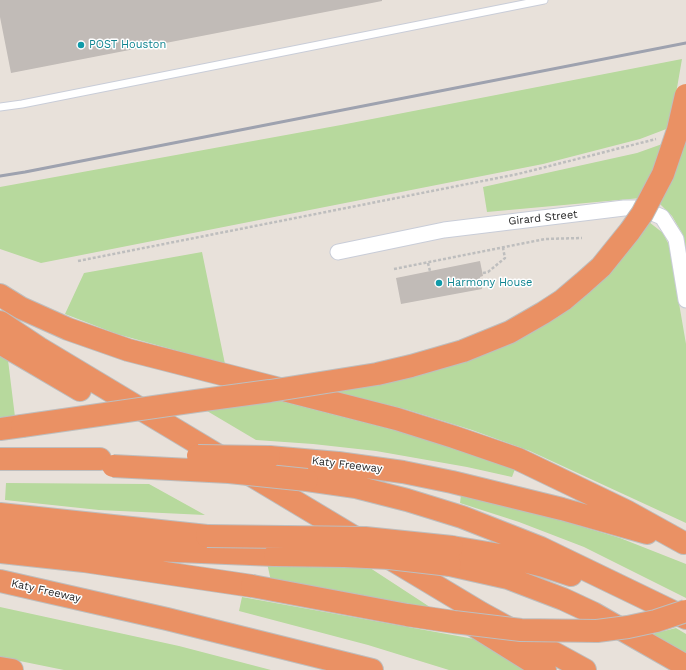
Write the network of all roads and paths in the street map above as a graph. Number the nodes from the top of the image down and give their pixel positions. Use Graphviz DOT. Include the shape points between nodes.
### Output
graph roads {
  1 [pos="544,0"];
  2 [pos="686,95"];
  3 [pos="0,107"];
  4 [pos="663,137"];
  5 [pos="582,238"];
  6 [pos="503,248"];
  7 [pos="338,252"];
  8 [pos="78,261"];
  9 [pos="428,263"];
  10 [pos="394,269"];
  11 [pos="430,271"];
  12 [pos="483,273"];
  13 [pos="0,296"];
  14 [pos="686,300"];
  15 [pos="0,322"];
  16 [pos="0,342"];
  17 [pos="0,429"];
  18 [pos="0,459"];
  19 [pos="107,462"];
  20 [pos="0,514"];
  21 [pos="0,535"];
  22 [pos="685,544"];
  23 [pos="0,552"];
  24 [pos="451,556"];
  25 [pos="0,581"];
  26 [pos="649,599"];
  27 [pos="686,611"];
  28 [pos="686,618"];
  29 [pos="301,652"];
  30 [pos="686,666"];
  31 [pos="0,668"];
  32 [pos="12,670"];
  33 [pos="347,670"];
  34 [pos="372,670"];
  35 [pos="545,670"];
  36 [pos="585,670"];
  1 -- 3 [label="lane"];
  2 -- 17 [label="highway, bridge" via="678,130 663,174 630,231 601,267 568,296 543,314 510,332 463,350 377,374"];
  4 -- 8 [label="path" via="518,174"];
  5 -- 6 [label="path" via="544,240"];
  6 -- 9 [label="path"];
  6 -- 12 [label="path" via="505,258"];
  7 -- 14 [label="street, Girard Street" via="444,230 636,208 662,217 676,239"];
  9 -- 10 [label="path"];
  9 -- 11 [label="path"];
  13 -- 22 [label="highway" via="68,329 128,350 397,419 518,459 626,511"];
  15 -- 36 [label="highway" via="39,348 481,613"];
  16 -- 35 [label="highway" via="397,577"];
  18 -- 19 [label="highway"];
  19 -- 22 [label="highway, Katy Freeway, bridge" via="187,456 268,457 403,472 562,509"];
  19 -- 26 [label="highway, bridge" via="229,472 356,487 462,517 541,548"];
  20 -- 24 [label="highway, bridge" via="207,536 365,538"];
  21 -- 24 [label="highway, bridge" via="153,550 389,558"];
  23 -- 27 [label="highway, bridge" via="84,561 252,586 407,615 521,630 597,631 656,621"];
  24 -- 26 [label="highway" via="500,555"];
  24 -- 30 [label="highway" via="563,598"];
  25 -- 29 [label="highway, Katy Freeway"];
  26 -- 28 [label="highway"];
  29 -- 33 [label="highway"];
  29 -- 34 [label="highway, Katy Freeway"];
  31 -- 32 [label="highway"];
}
